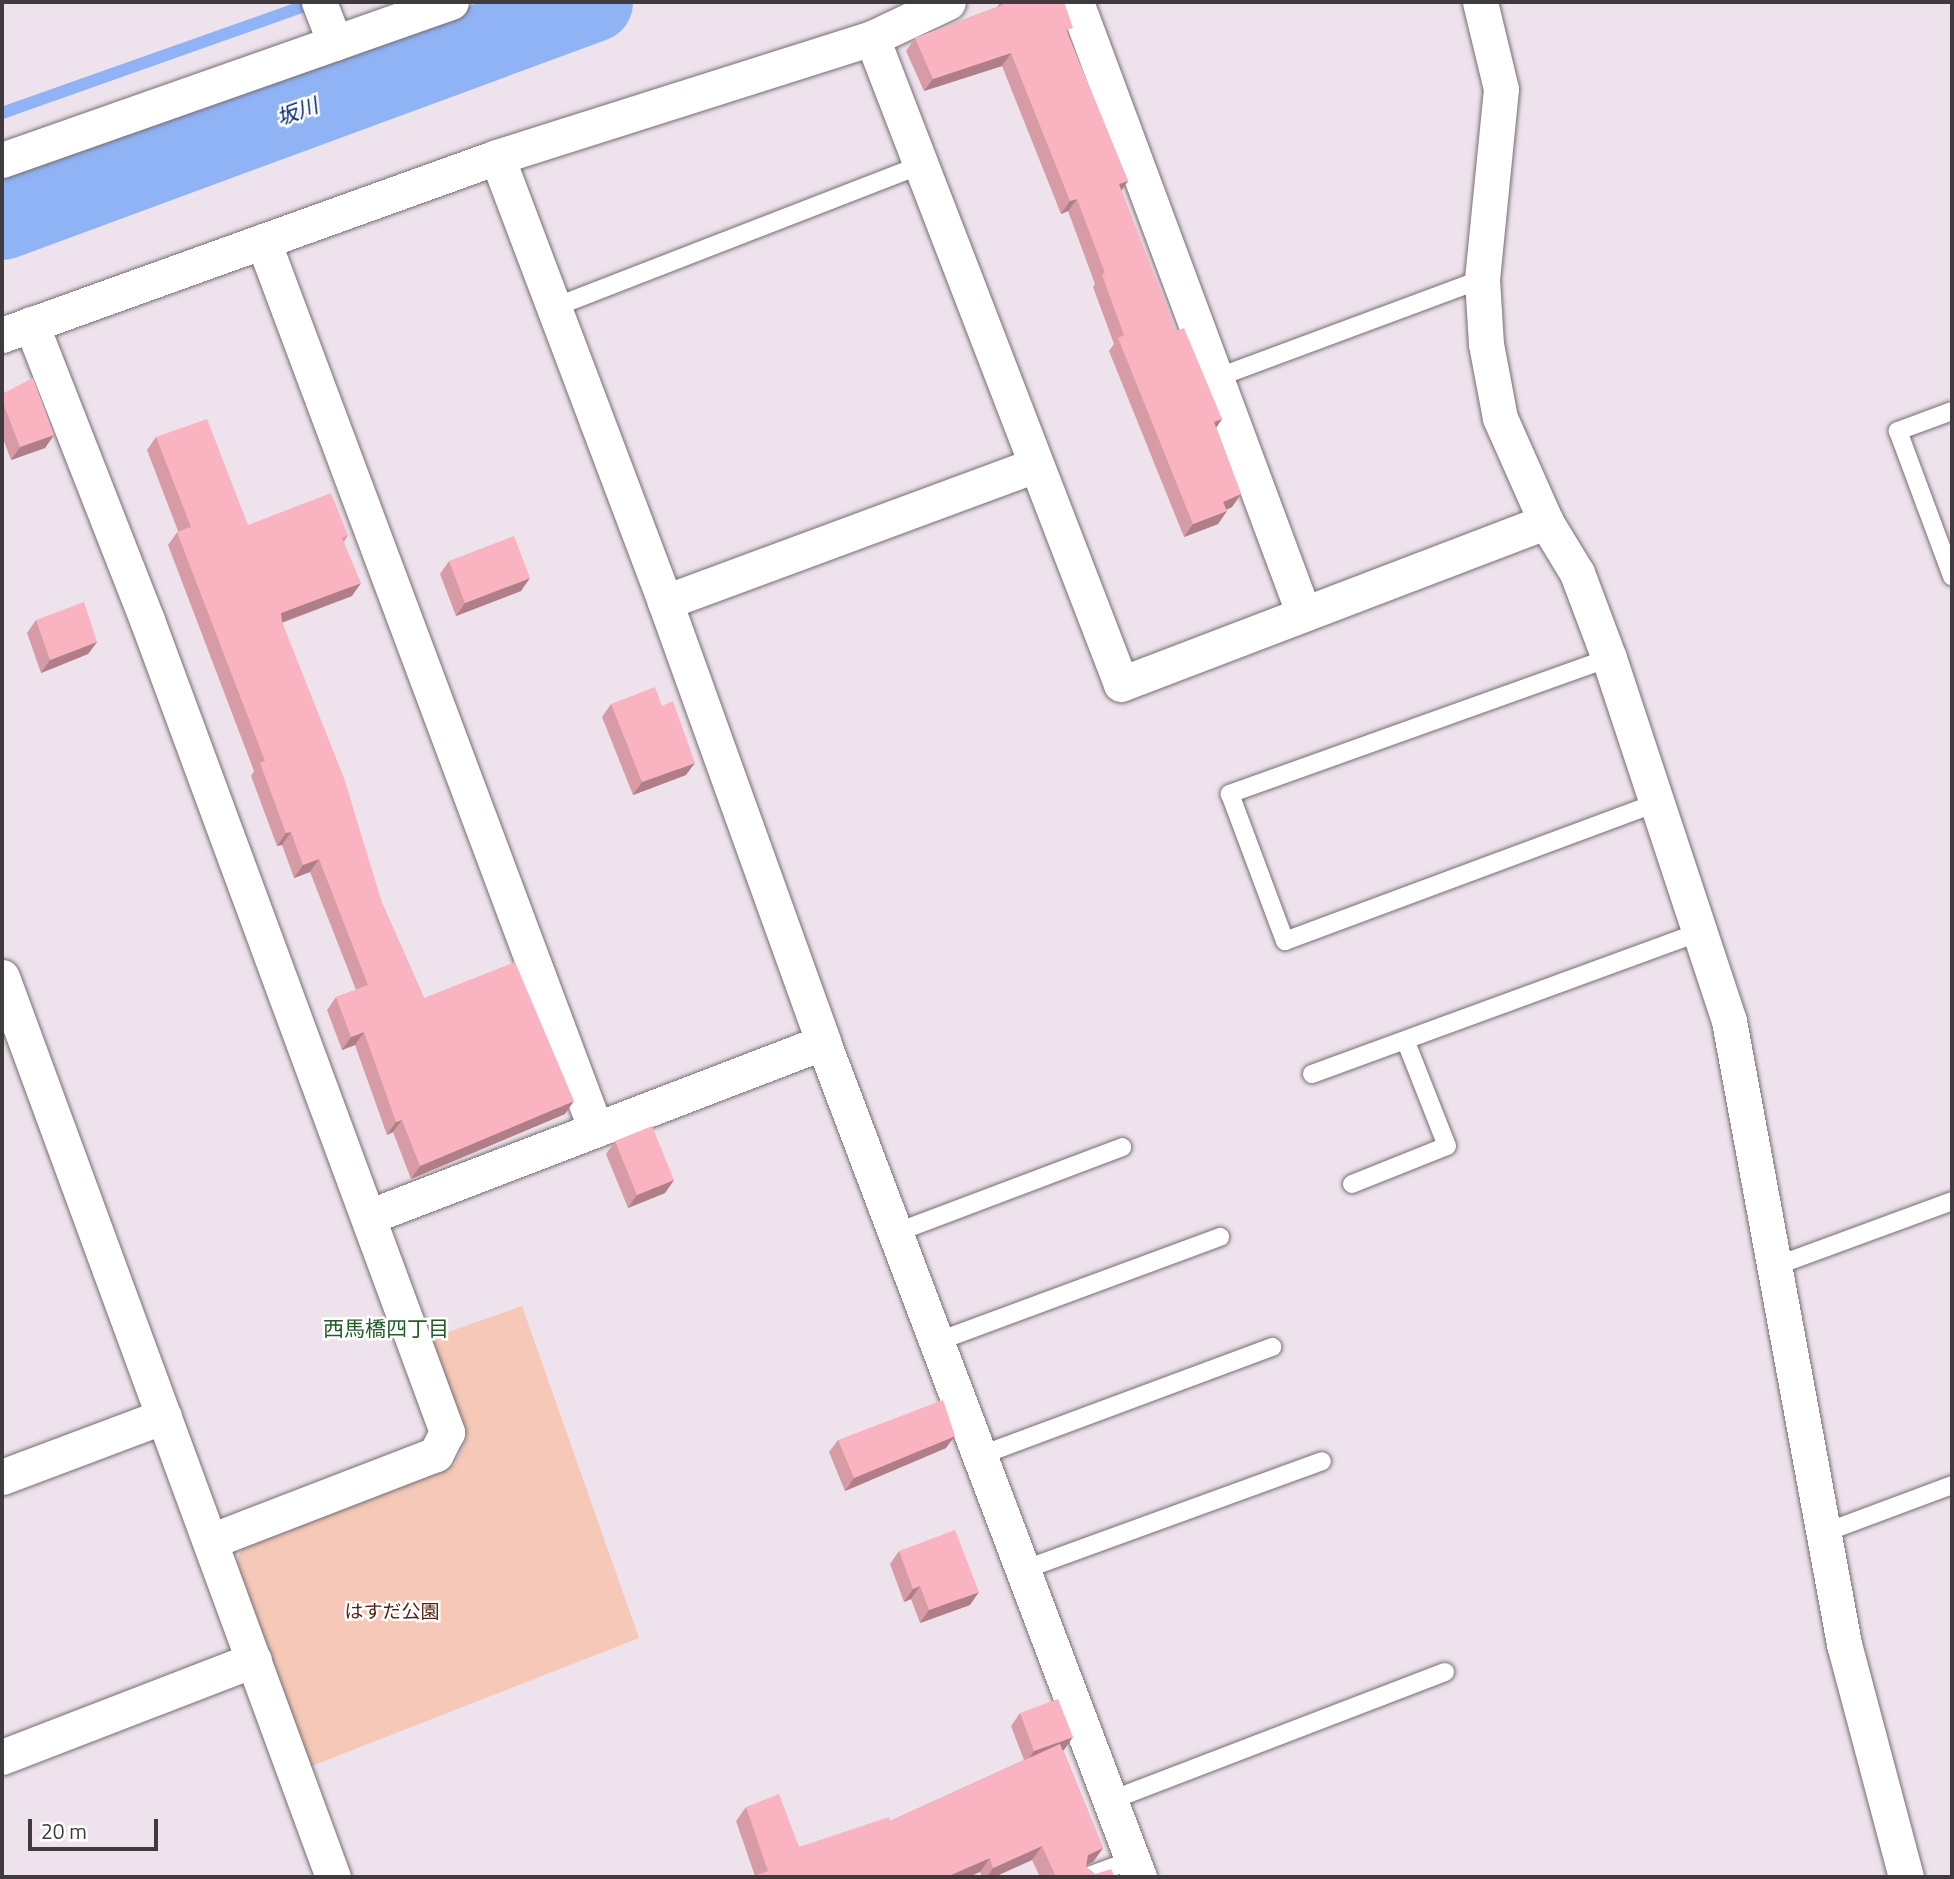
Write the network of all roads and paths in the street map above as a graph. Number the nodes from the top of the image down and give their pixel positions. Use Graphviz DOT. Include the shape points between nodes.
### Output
graph roads {
  1 [pos="451,2"];
  2 [pos="948,2"];
  3 [pos="1076,2"];
  4 [pos="1480,2"];
  5 [pos="326,21"];
  6 [pos="872,38"];
  7 [pos="497,157"];
  8 [pos="2,160"];
  9 [pos="919,166"];
  10 [pos="263,241"];
  11 [pos="1482,279"];
  12 [pos="555,307"];
  13 [pos="16,329"];
  14 [pos="1216,378"];
  15 [pos="1952,411"];
  16 [pos="1036,465"];
  17 [pos="1546,522"];
  18 [pos="1952,576"];
  19 [pos="665,602"];
  20 [pos="1303,612"];
  21 [pos="1609,658"];
  22 [pos="1657,803"];
  23 [pos="1700,932"];
  24 [pos="4,989"];
  25 [pos="823,1042"];
  26 [pos="1406,1042"];
  27 [pos="1312,1074"];
  28 [pos="596,1130"];
  29 [pos="1122,1147"];
  30 [pos="1352,1184"];
  31 [pos="1952,1201"];
  32 [pos="368,1217"];
  33 [pos="895,1233"];
  34 [pos="1220,1237"];
  35 [pos="1773,1266"];
  36 [pos="936,1342"];
  37 [pos="1272,1347"];
  38 [pos="164,1416"];
  39 [pos="979,1456"];
  40 [pos="1322,1461"];
  41 [pos="2,1476"];
  42 [pos="1952,1485"];
  43 [pos="1821,1534"];
  44 [pos="210,1541"];
  45 [pos="1023,1570"];
  46 [pos="254,1660"];
  47 [pos="1445,1672"];
  48 [pos="2,1758"];
  49 [pos="1110,1801"];
  50 [pos="1136,1869"];
  51 [pos="333,1877"];
  52 [pos="1086,1877"];
  53 [pos="1906,1877"];
  1 -- 5 [label="street"];
  2 -- 6 [label="street"];
  3 -- 14 [label="street"];
  4 -- 11 [label="street" via="1501,89"];
  5 -- 8 [label="street"];
  6 -- 7 [label="street"];
  6 -- 9 [label="street"];
  7 -- 10 [label="street"];
  7 -- 12 [label="street"];
  9 -- 12 [label="lane"];
  9 -- 16 [label="street"];
  10 -- 13 [label="street"];
  10 -- 28 [label="street"];
  11 -- 14 [label="lane"];
  11 -- 17 [label="street" via="1486,344 1500,418"];
  12 -- 19 [label="street"];
  13 -- 32 [label="street" via="152,633"];
  14 -- 20 [label="street"];
  15 -- 18 [label="lane" via="1898,431"];
  16 -- 19 [label="street"];
  16 -- 20 [label="street" via="1121,684"];
  17 -- 20 [label="street"];
  17 -- 21 [label="street" via="1577,573"];
  19 -- 25 [label="street"];
  21 -- 22 [label="street"];
  21 -- 22 [label="lane" via="1230,794 1285,941"];
  22 -- 23 [label="street"];
  23 -- 26 [label="lane"];
  23 -- 35 [label="street" via="1729,1021"];
  24 -- 38 [label="street"];
  25 -- 28 [label="street"];
  25 -- 33 [label="street"];
  26 -- 27 [label="lane"];
  26 -- 30 [label="lane" via="1447,1146"];
  28 -- 32 [label="street"];
  29 -- 33 [label="lane"];
  31 -- 35 [label="lane"];
  32 -- 44 [label="street" via="447,1432 436,1454"];
  33 -- 36 [label="street"];
  34 -- 36 [label="lane"];
  35 -- 43 [label="street"];
  36 -- 39 [label="street"];
  37 -- 39 [label="lane"];
  38 -- 41 [label="street"];
  38 -- 44 [label="street"];
  39 -- 45 [label="street"];
  40 -- 45 [label="lane"];
  42 -- 43 [label="lane"];
  43 -- 53 [label="street" via="1844,1644"];
  44 -- 46 [label="street"];
  45 -- 49 [label="street"];
  46 -- 48 [label="street"];
  46 -- 51 [label="street"];
  47 -- 49 [label="lane"];
  49 -- 50 [label="street"];
  50 -- 52 [label="lane"];
}
